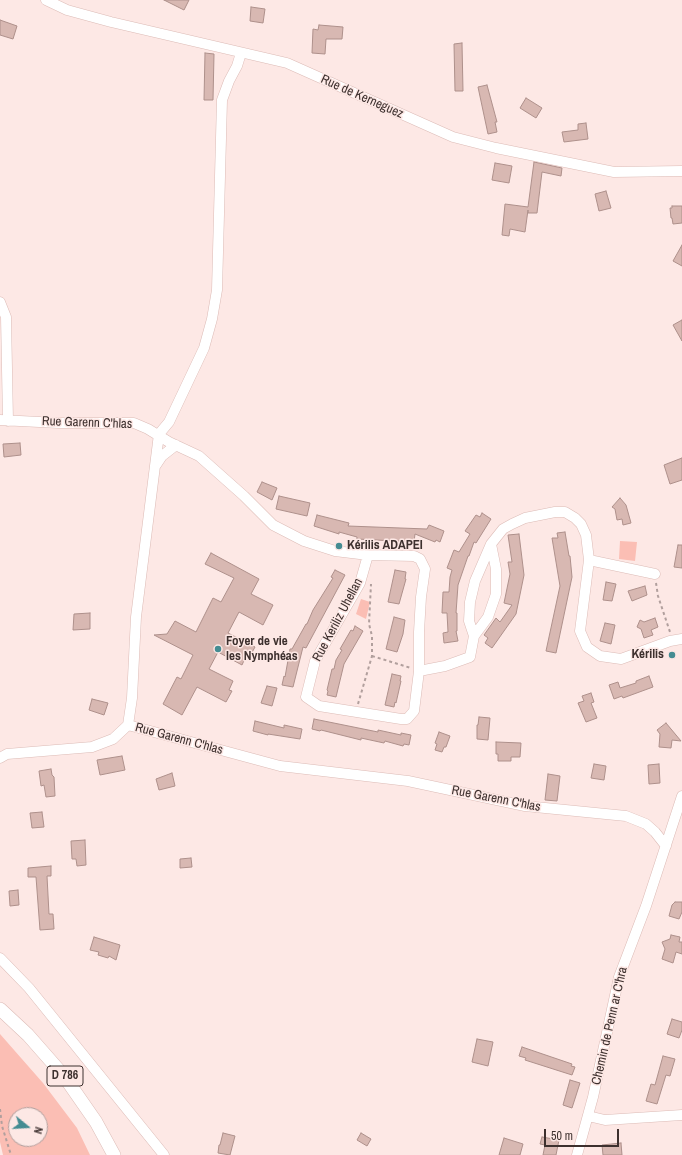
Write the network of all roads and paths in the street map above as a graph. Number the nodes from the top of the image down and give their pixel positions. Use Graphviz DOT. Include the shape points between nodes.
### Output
graph roads {
  1 [pos="46,0"];
  2 [pos="241,53"];
  3 [pos="682,172"];
  4 [pos="0,302"];
  5 [pos="4,420"];
  6 [pos="159,434"];
  7 [pos="176,445"];
  8 [pos="155,466"];
  9 [pos="491,544"];
  10 [pos="368,555"];
  11 [pos="590,560"];
  12 [pos="363,572"];
  13 [pos="655,574"];
  14 [pos="474,636"];
  15 [pos="677,640"];
  16 [pos="372,656"];
  17 [pos="419,670"];
  18 [pos="356,713"];
  19 [pos="128,725"];
  20 [pos="0,758"];
  21 [pos="682,796"];
  22 [pos="672,830"];
  23 [pos="682,831"];
  24 [pos="666,846"];
  25 [pos="0,958"];
  26 [pos="0,1010"];
  27 [pos="0,1109"];
  28 [pos="682,1115"];
  29 [pos="588,1116"];
  30 [pos="11,1155"];
  31 [pos="114,1155"];
  32 [pos="164,1155"];
  33 [pos="577,1155"];
  1 -- 2 [label="street, Rue de Kerneguez" via="67,10 110,22"];
  2 -- 3 [label="street, Rue de Kerneguez" via="287,63 453,137 614,172"];
  2 -- 6 [label="street" via="222,100 217,290 212,319 204,348 169,422"];
  4 -- 5 [label="street" via="6,317"];
  5 -- 6 [label="street, Rue Garenn C'hlas" via="134,423"];
  6 -- 7 [label="street, Rue Keriliz Uhellan"];
  6 -- 8 [label="street, Rue Garenn C'hlas"];
  7 -- 8 [label="street" via="162,456"];
  7 -- 10 [label="street, Rue Keriliz Uhellan" via="199,456 273,525 304,541 335,551"];
  8 -- 19 [label="street, Rue Garenn C'hlas" via="136,617"];
  9 -- 11 [label="street" via="503,529 525,518 565,512 581,524 586,535"];
  9 -- 14 [label="street" via="474,581 470,602 469,621"];
  9 -- 14 [label="street" via="496,569 496,594 488,617"];
  10 -- 12 [label="street, Rue Keriliz Uhellan"];
  10 -- 17 [label="street, Rue Keriliz Uhellan" via="414,556 420,559 425,569 419,625"];
  11 -- 13 [label="street"];
  11 -- 15 [label="street" via="580,631 587,647 600,656 621,658"];
  12 -- 16 [label="path" via="371,574 369,624"];
  12 -- 18 [label="street, Rue Keriliz Uhellan" via="360,583 315,661 306,697 319,706"];
  13 -- 15 [label="path" via="658,596"];
  14 -- 17 [label="street" via="470,657 445,666"];
  16 -- 17 [label="path"];
  16 -- 18 [label="path"];
  17 -- 18 [label="street, Rue Keriliz Uhellan" via="414,711 407,719"];
  19 -- 20 [label="street" via="113,739 92,747 7,754"];
  19 -- 24 [label="street, Rue Garenn C'hlas" via="280,766 408,781 525,806 626,816 646,824"];
  21 -- 22 [label="street, Chemin de Penn ar C'hra"];
  22 -- 23 [label="street"];
  22 -- 24 [label="street, Chemin de Penn ar C'hra"];
  24 -- 29 [label="street, Chemin de Penn ar C'hra" via="619,977"];
  25 -- 32 [label="street" via="29,988"];
  26 -- 31 [label="main road, D 786" via="28,1034 64,1076 96,1122"];
  27 -- 30 [label="path" via="2,1126"];
  28 -- 29 [label="street" via="605,1120"];
  29 -- 33 [label="street, Chemin de Penn ar C'hra"];
}
